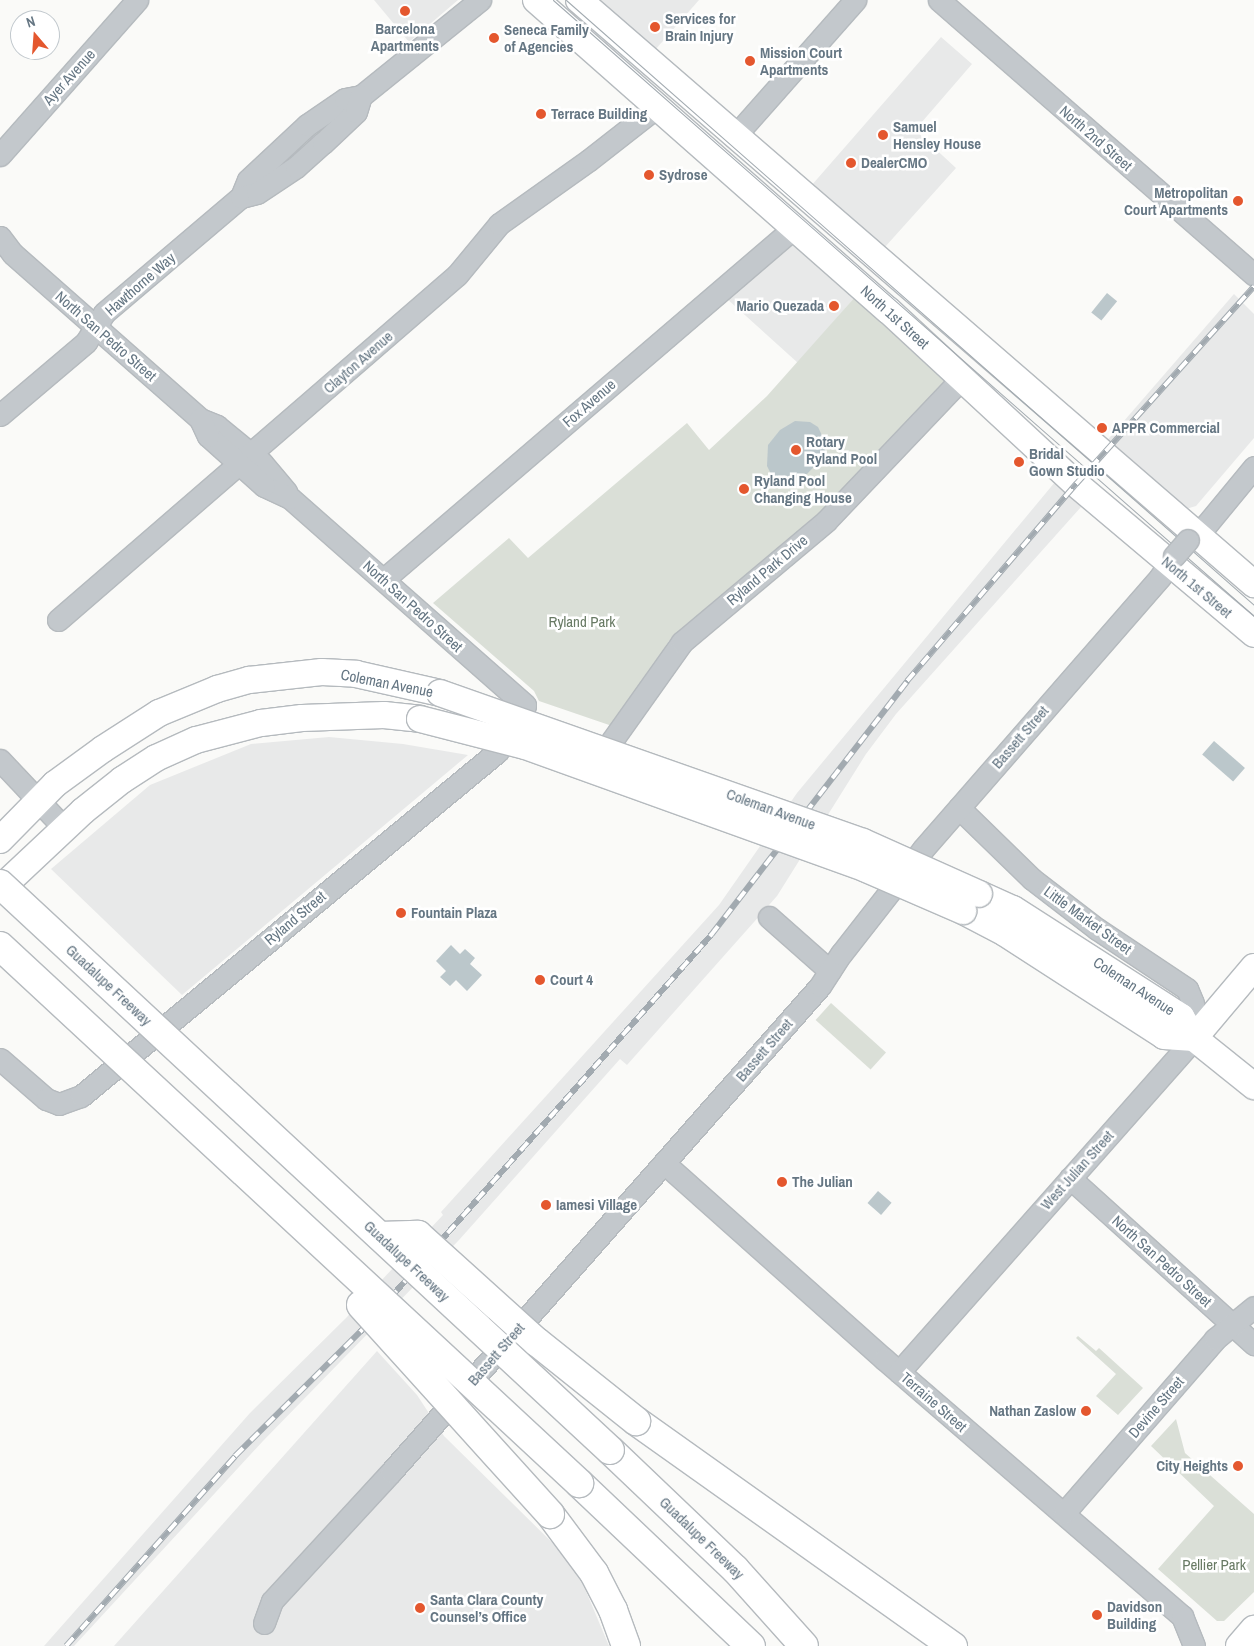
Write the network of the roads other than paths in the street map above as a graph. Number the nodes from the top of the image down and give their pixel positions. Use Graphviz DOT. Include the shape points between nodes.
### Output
graph roads {
  1 [pos="137,0"];
  2 [pos="480,0"];
  3 [pos="536,0"];
  4 [pos="579,0"];
  5 [pos="855,0"];
  6 [pos="939,0"];
  7 [pos="658,106"];
  8 [pos="734,137"];
  9 [pos="0,154"];
  10 [pos="795,227"];
  11 [pos="0,237"];
  12 [pos="4,255"];
  13 [pos="1254,276"];
  14 [pos="95,326"];
  15 [pos="962,378"];
  16 [pos="0,415"];
  17 [pos="245,459"];
  18 [pos="1254,468"];
  19 [pos="1181,548"];
  20 [pos="384,579"];
  21 [pos="1254,584"];
  22 [pos="58,620"];
  23 [pos="1254,634"];
  24 [pos="522,719"];
  25 [pos="605,751"];
  26 [pos="0,760"];
  27 [pos="588,774"];
  28 [pos="37,802"];
  29 [pos="959,808"];
  30 [pos="64,828"];
  31 [pos="0,840"];
  32 [pos="0,884"];
  33 [pos="0,889"];
  34 [pos="971,902"];
  35 [pos="769,917"];
  36 [pos="0,946"];
  37 [pos="1254,967"];
  38 [pos="830,971"];
  39 [pos="1194,1038"];
  40 [pos="0,1059"];
  41 [pos="1254,1086"];
  42 [pos="164,1099"];
  43 [pos="664,1163"];
  44 [pos="1070,1178"];
  45 [pos="380,1236"];
  46 [pos="1254,1307"];
  47 [pos="1233,1326"];
  48 [pos="1254,1344"];
  49 [pos="899,1372"];
  50 [pos="1064,1513"];
  51 [pos="264,1623"];
  52 [pos="1254,1628"];
  53 [pos="626,1646"];
  54 [pos="751,1646"];
  55 [pos="804,1646"];
  56 [pos="953,1646"];
  57 [pos="1194,1646"];
  58 [pos="1238,1646"];
  1 -- 9 [label="street, Ayer Avenue"];
  2 -- 14 [label="street, Hawthorne Way" via="361,96 356,112 296,167 257,193 241,197 104,313"];
  3 -- 7 [label="main road, North 1st Street"];
  4 -- 8 [label="main road, North 1st Street"];
  5 -- 8 [label="street"];
  6 -- 13 [label="street, North 2nd Street"];
  7 -- 10 [label="main road, North 1st Street"];
  7 -- 17 [label="street, Clayton Avenue" via="499,224 457,275"];
  8 -- 19 [label="main road, North 1st Street"];
  10 -- 15 [label="main road, North 1st Street"];
  10 -- 20 [label="street, Fox Avenue"];
  11 -- 12 [label="street, North San Pedro Street"];
  12 -- 14 [label="street, North San Pedro Street"];
  14 -- 16 [label="street, Hawthorne Way" via="86,342"];
  14 -- 17 [label="street, North San Pedro Street" via="200,419 217,426"];
  15 -- 19 [label="main road, North 1st Street" via="1076,484"];
  15 -- 25 [label="street, Ryland Park Drive" via="826,521 682,642"];
  17 -- 20 [label="street, North San Pedro Street" via="279,480 290,498"];
  17 -- 22 [label="street, Clayton Avenue"];
  18 -- 19 [label="street, Bassett Street"];
  19 -- 21 [label="main road, North 1st Street"];
  19 -- 23 [label="main road, North 1st Street"];
  19 -- 29 [label="street, Bassett Street"];
  20 -- 24 [label="street, North San Pedro Street" via="525,704"];
  24 -- 25 [label="street"];
  24 -- 40 [label="street, Ryland Street" via="504,744 487,760 81,1096 59,1104 36,1092"];
  25 -- 27 [label="street, Ryland Park Drive"];
  26 -- 28 [label="street"];
  28 -- 30 [label="street"];
  28 -- 31 [label="main road, Coleman Avenue"];
  28 -- 34 [label="main road, Coleman Avenue, bridge" via="55,784 130,730 191,698 248,680 331,672 384,679 440,693 863,842"];
  29 -- 38 [label="street, Bassett Street" via="923,849"];
  29 -- 39 [label="street, Little Market Street" via="1032,879 1097,929 1187,988 1193,1003"];
  30 -- 33 [label="main road, Coleman Avenue"];
  30 -- 34 [label="main road, Coleman Avenue, bridge" via="122,780 156,758 226,730 338,715 420,719 525,746 866,868"];
  32 -- 45 [label="highway, Guadalupe Freeway, bridge"];
  34 -- 39 [label="main road, Coleman Avenue" via="1013,909 1181,1016"];
  35 -- 38 [label="street"];
  36 -- 42 [label="highway, bridge"];
  37 -- 39 [label="main road, West Julian Street"];
  38 -- 43 [label="street, Bassett Street"];
  39 -- 41 [label="main road"];
  39 -- 44 [label="street, West Julian Street"];
  42 -- 53 [label="highway, bridge" via="182,1137 397,1342 550,1514 594,1573 613,1610"];
  42 -- 54 [label="highway, bridge"];
  43 -- 49 [label="street, Terraine Street"];
  43 -- 51 [label="street, Bassett Street" via="403,1459 272,1601"];
  44 -- 47 [label="street, North San Pedro Street"];
  44 -- 49 [label="street, West Julian Street"];
  45 -- 55 [label="highway, Guadalupe Freeway, bridge" via="735,1569"];
  45 -- 56 [label="highway, bridge" via="418,1235 537,1342 636,1421"];
  46 -- 47 [label="street, Devine Street"];
  47 -- 48 [label="street, North San Pedro Street"];
  47 -- 50 [label="street, Devine Street" via="1216,1339"];
  49 -- 50 [label="street, Terraine Street"];
  50 -- 57 [label="street, Terraine Street" via="1182,1616"];
  52 -- 58 [label="main road"];
}
